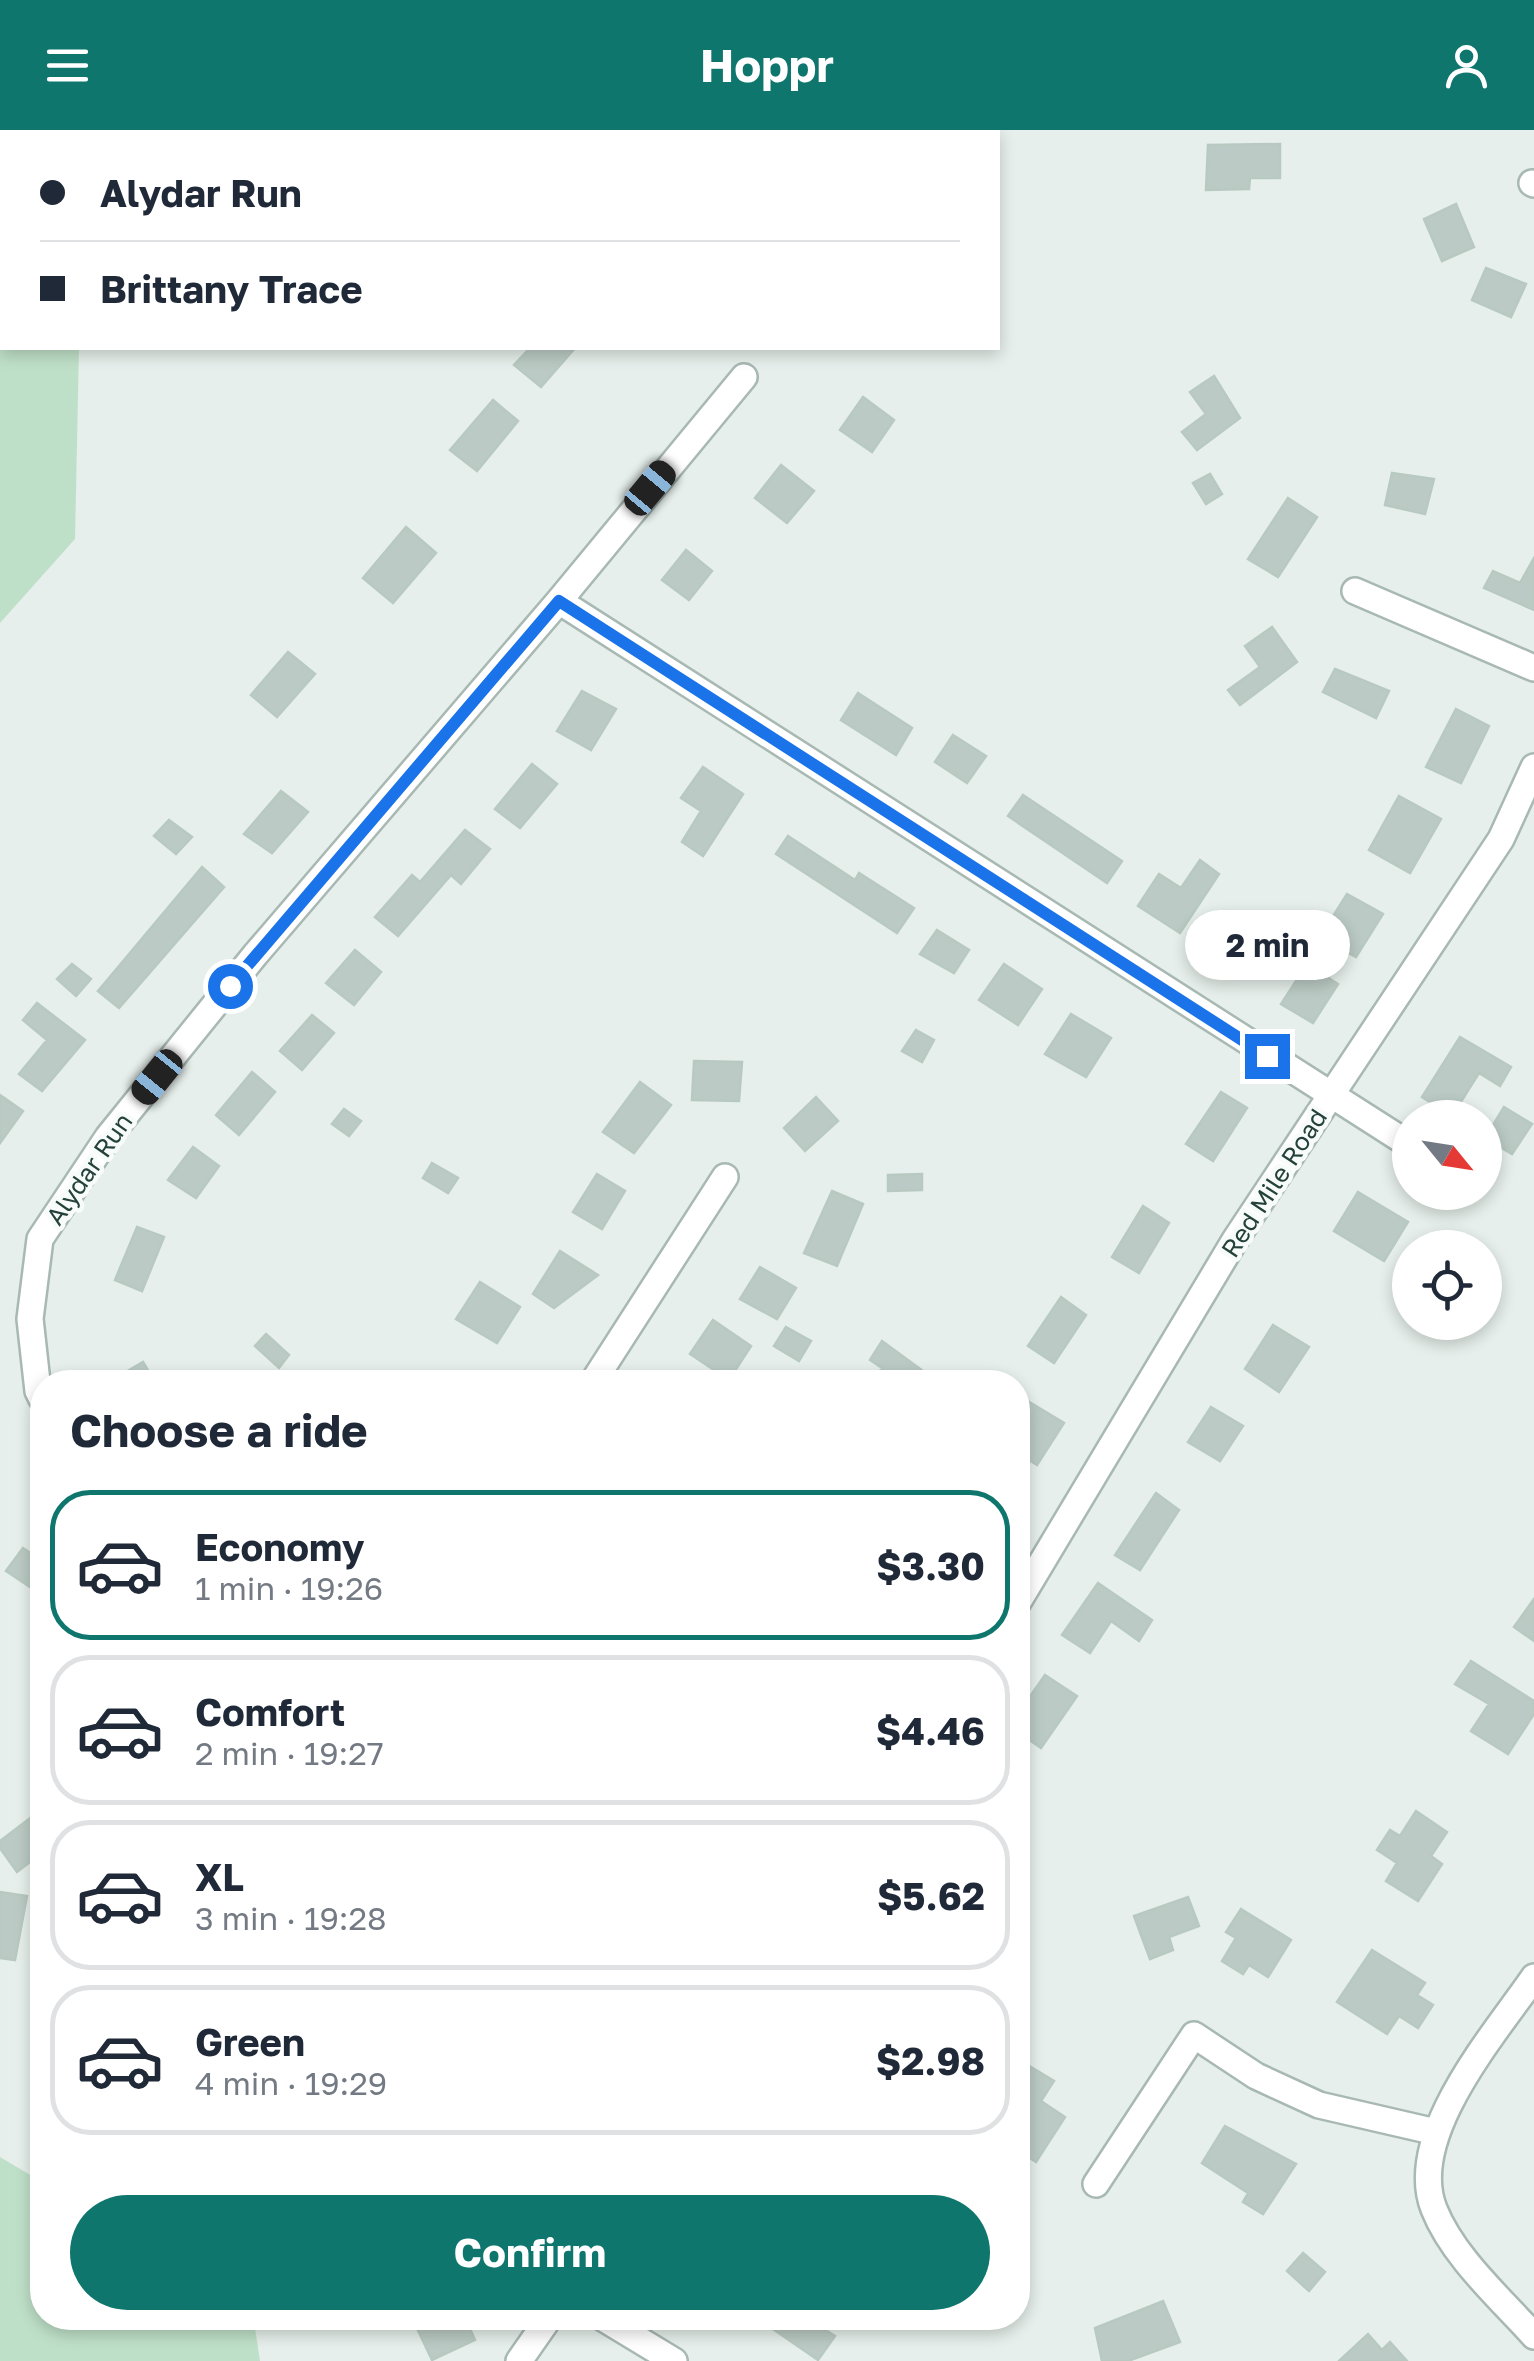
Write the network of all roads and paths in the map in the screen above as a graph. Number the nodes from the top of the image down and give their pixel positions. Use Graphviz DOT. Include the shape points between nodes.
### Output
graph roads {
  1 [pos="744,377"];
  2 [pos="1354,591"];
  3 [pos="559,601"];
  4 [pos="1534,668"];
  5 [pos="1534,767"];
  6 [pos="1330,1098"];
  7 [pos="1392,1134"];
  8 [pos="725,1177"];
  9 [pos="36,1370"];
  10 [pos="601,1370"];
  11 [pos="1030,1582"];
  12 [pos="1534,1977"];
  13 [pos="1436,2132"];
  14 [pos="1096,2184"];
  15 [pos="541,2330"];
  16 [pos="624,2330"];
  17 [pos="1534,2336"];
  18 [pos="519,2361"];
  19 [pos="674,2361"];
  1 -- 3 [label="street, Alydar Run"];
  2 -- 4 [label="street"];
  3 -- 6 [label="street"];
  3 -- 9 [label="street, Alydar Run" via="255,955 108,1138 40,1239 30,1318"];
  5 -- 6 [label="street, Red Mile Road" via="1501,838"];
  6 -- 7 [label="street"];
  6 -- 11 [label="street, Red Mile Road" via="1235,1240"];
  8 -- 10 [label="street"];
  12 -- 13 [label="street"];
  13 -- 14 [label="street" via="1319,2105 1256,2076 1194,2035"];
  13 -- 17 [label="street" via="1428,2179 1434,2208 1476,2270"];
  15 -- 18 [label="street"];
  16 -- 19 [label="street"];
}
